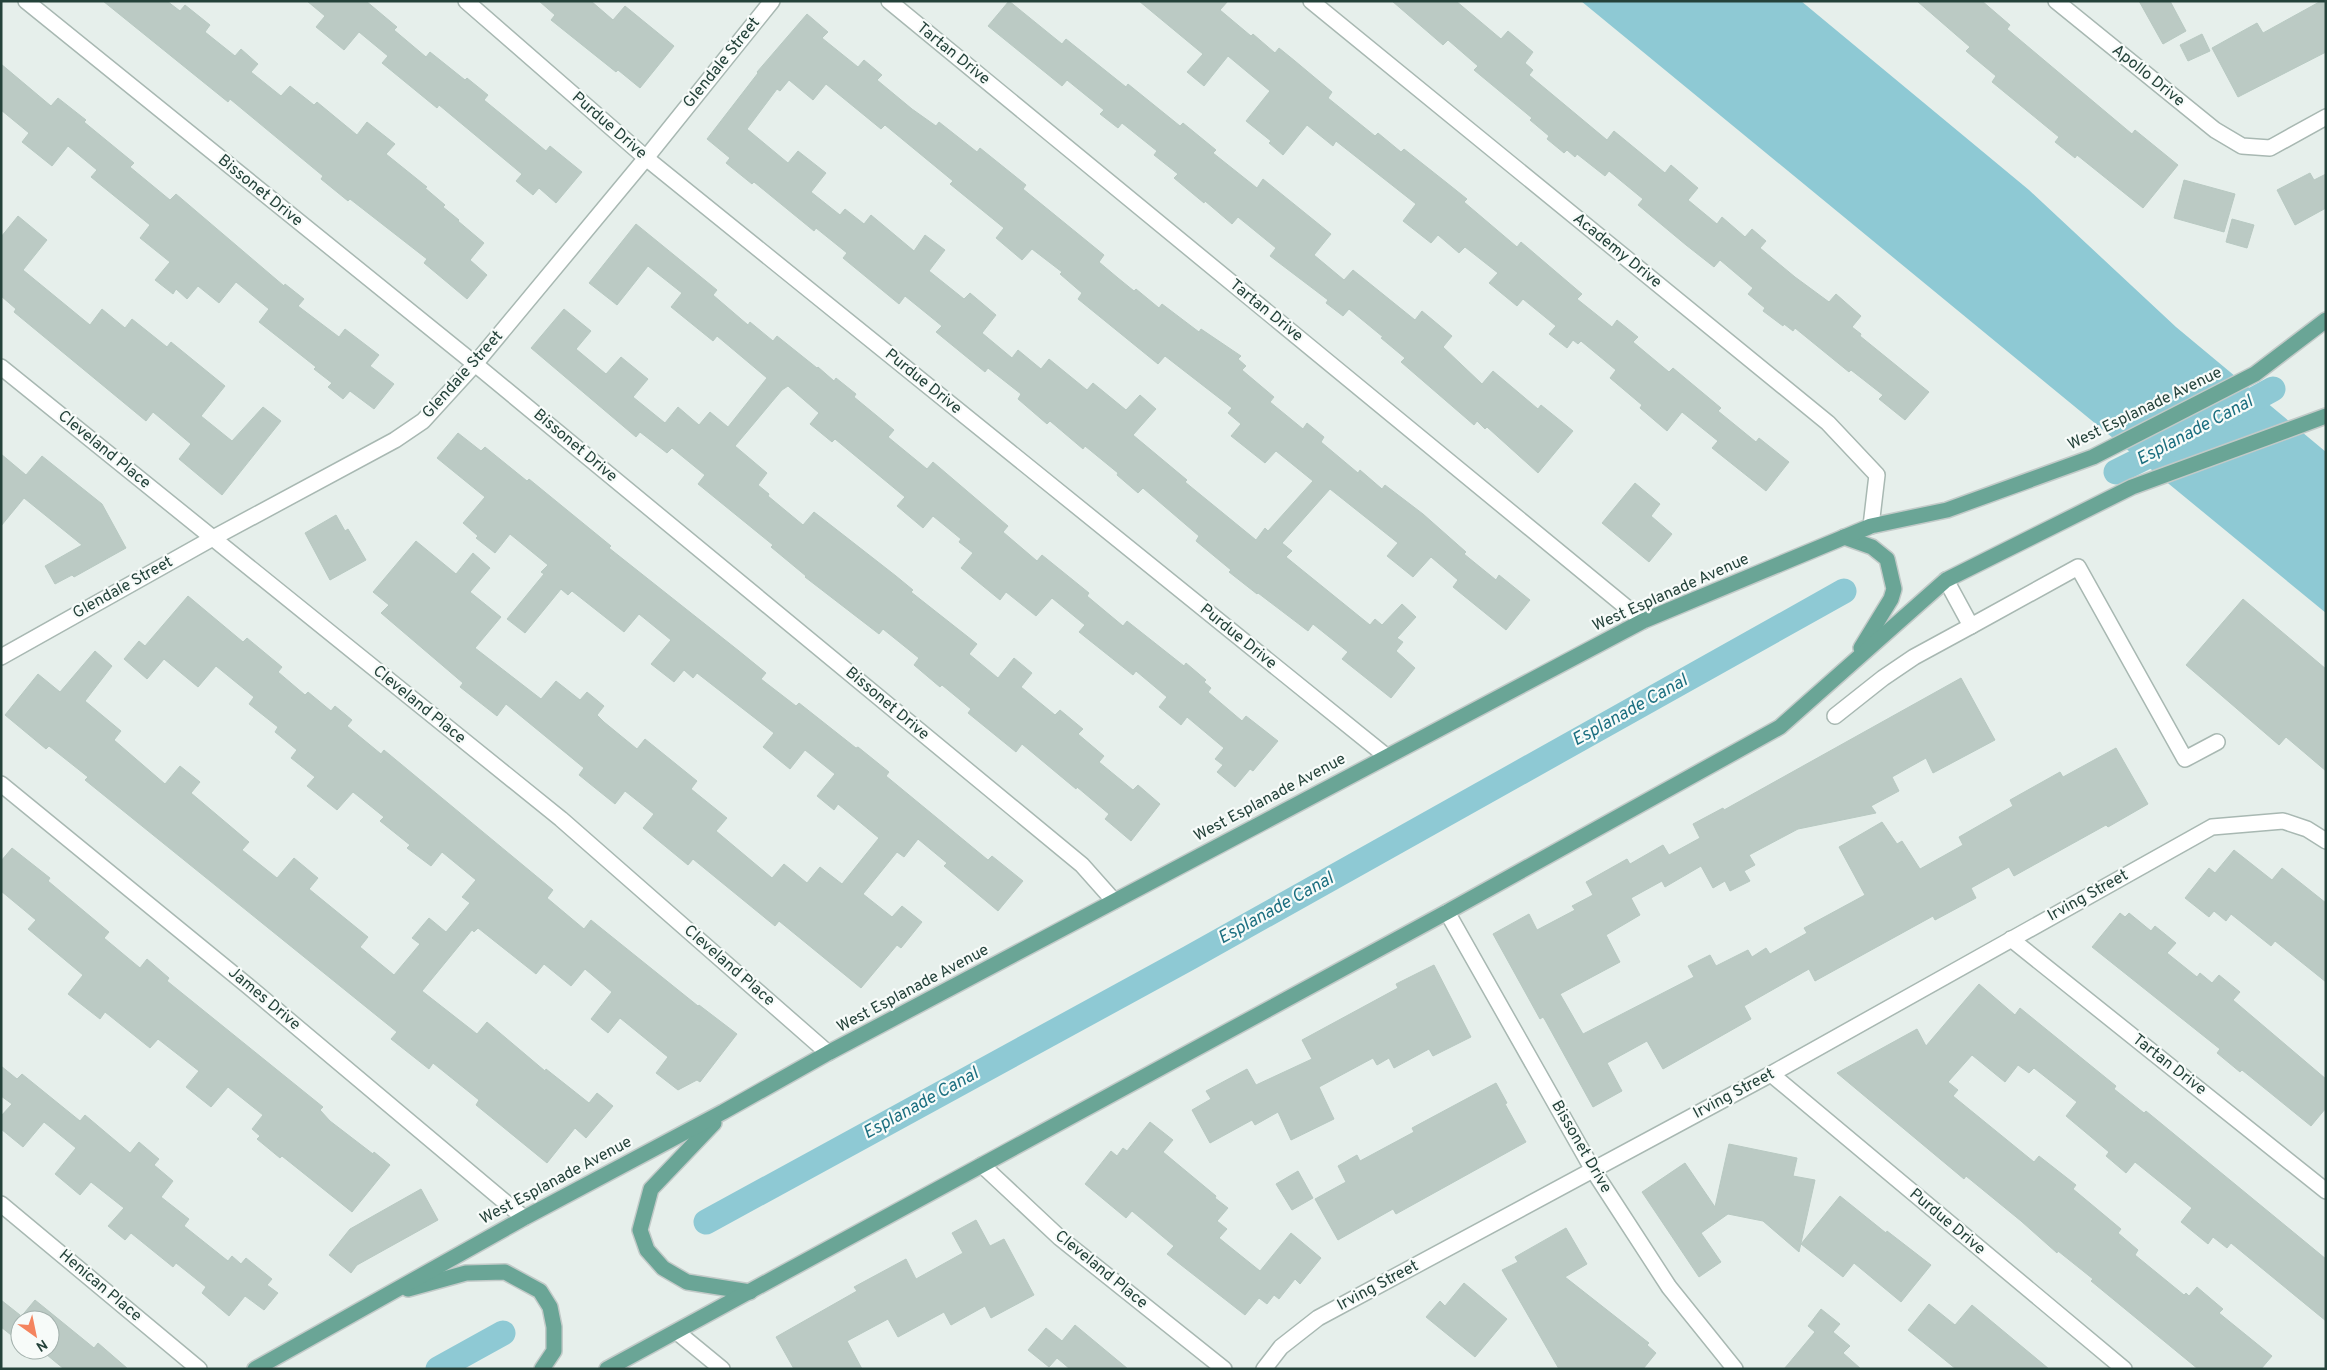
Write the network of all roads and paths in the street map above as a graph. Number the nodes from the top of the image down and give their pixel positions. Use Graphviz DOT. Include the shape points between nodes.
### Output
graph roads {
  1 [pos="26,1"];
  2 [pos="466,1"];
  3 [pos="772,1"];
  4 [pos="889,1"];
  5 [pos="1311,1"];
  6 [pos="2056,1"];
  7 [pos="2326,117"];
  8 [pos="646,158"];
  9 [pos="2326,320"];
  10 [pos="475,364"];
  11 [pos="1,367"];
  12 [pos="2319,419"];
  13 [pos="1871,526"];
  14 [pos="1844,537"];
  15 [pos="213,538"];
  16 [pos="1946,580"];
  17 [pos="1643,621"];
  18 [pos="1972,626"];
  19 [pos="1,657"];
  20 [pos="1853,663"];
  21 [pos="1835,716"];
  22 [pos="2217,742"];
  23 [pos="1386,756"];
  24 [pos="1,784"];
  25 [pos="2326,841"];
  26 [pos="1114,901"];
  27 [pos="1447,912"];
  28 [pos="2011,939"];
  29 [pos="828,1053"];
  30 [pos="1771,1074"];
  31 [pos="723,1112"];
  32 [pos="982,1165"];
  33 [pos="1593,1170"];
  34 [pos="2326,1191"];
  35 [pos="1,1204"];
  36 [pos="524,1218"];
  37 [pos="750,1292"];
  38 [pos="386,1295"];
  39 [pos="677,1332"];
  40 [pos="199,1369"];
  41 [pos="255,1369"];
  42 [pos="542,1369"];
  43 [pos="607,1369"];
  44 [pos="722,1369"];
  45 [pos="1224,1369"];
  46 [pos="1264,1369"];
  47 [pos="1734,1369"];
  48 [pos="2124,1369"];
  1 -- 10 [label="street, Bissonet Drive"];
  2 -- 8 [label="street, Purdue Drive"];
  3 -- 8 [label="street, Glendale Street"];
  4 -- 17 [label="street, Tartan Drive"];
  5 -- 13 [label="street, Academy Drive" via="1828,423 1877,475"];
  6 -- 7 [label="street, Apollo Drive" via="2214,130 2242,146 2270,148"];
  8 -- 10 [label="street, Glendale Street"];
  8 -- 23 [label="street, Purdue Drive"];
  9 -- 13 [label="main road, West Esplanade Avenue" via="2255,374 2094,457 1947,510"];
  10 -- 15 [label="street, Glendale Street" via="423,421 395,440"];
  10 -- 26 [label="street, Bissonet Drive" via="1082,865"];
  11 -- 15 [label="street, Cleveland Place"];
  12 -- 16 [label="main road" via="2132,487"];
  13 -- 14 [label="main road, West Esplanade Avenue"];
  14 -- 17 [label="main road, West Esplanade Avenue"];
  14 -- 20 [label="main road" via="1872,547 1887,559 1894,589"];
  15 -- 19 [label="street, Glendale Street"];
  15 -- 29 [label="street, Cleveland Place" via="561,819"];
  16 -- 18 [label="street"];
  16 -- 20 [label="main road"];
  17 -- 23 [label="main road, West Esplanade Avenue"];
  18 -- 21 [label="street" via="1906,662"];
  18 -- 22 [label="street" via="2078,567 2185,758"];
  20 -- 27 [label="main road" via="1780,728"];
  23 -- 26 [label="main road, West Esplanade Avenue"];
  24 -- 36 [label="street, James Drive"];
  25 -- 28 [label="street, Irving Street" via="2306,828 2283,821 2212,827"];
  26 -- 29 [label="main road, West Esplanade Avenue"];
  27 -- 32 [label="main road"];
  27 -- 33 [label="street, Bissonet Drive"];
  28 -- 30 [label="street, Irving Street"];
  28 -- 34 [label="street, Tartan Drive"];
  29 -- 31 [label="main road, West Esplanade Avenue"];
  30 -- 33 [label="street, Irving Street"];
  30 -- 48 [label="street, Purdue Drive"];
  31 -- 36 [label="main road, West Esplanade Avenue"];
  31 -- 37 [label="main road" via="651,1189 640,1230 647,1250 662,1268 687,1282"];
  32 -- 37 [label="main road"];
  32 -- 45 [label="street, Cleveland Place" via="1060,1238"];
  33 -- 46 [label="street, Irving Street" via="1318,1318 1281,1348"];
  33 -- 47 [label="street, Bissonet Drive" via="1669,1287"];
  35 -- 40 [label="street, Henican Place"];
  36 -- 38 [label="main road, West Esplanade Avenue"];
  37 -- 39 [label="main road"];
  38 -- 41 [label="main road, West Esplanade Avenue"];
  38 -- 42 [label="main road" via="466,1273 505,1272 540,1291 550,1307 554,1351"];
  39 -- 43 [label="main road"];
  39 -- 44 [label="street"];
}
